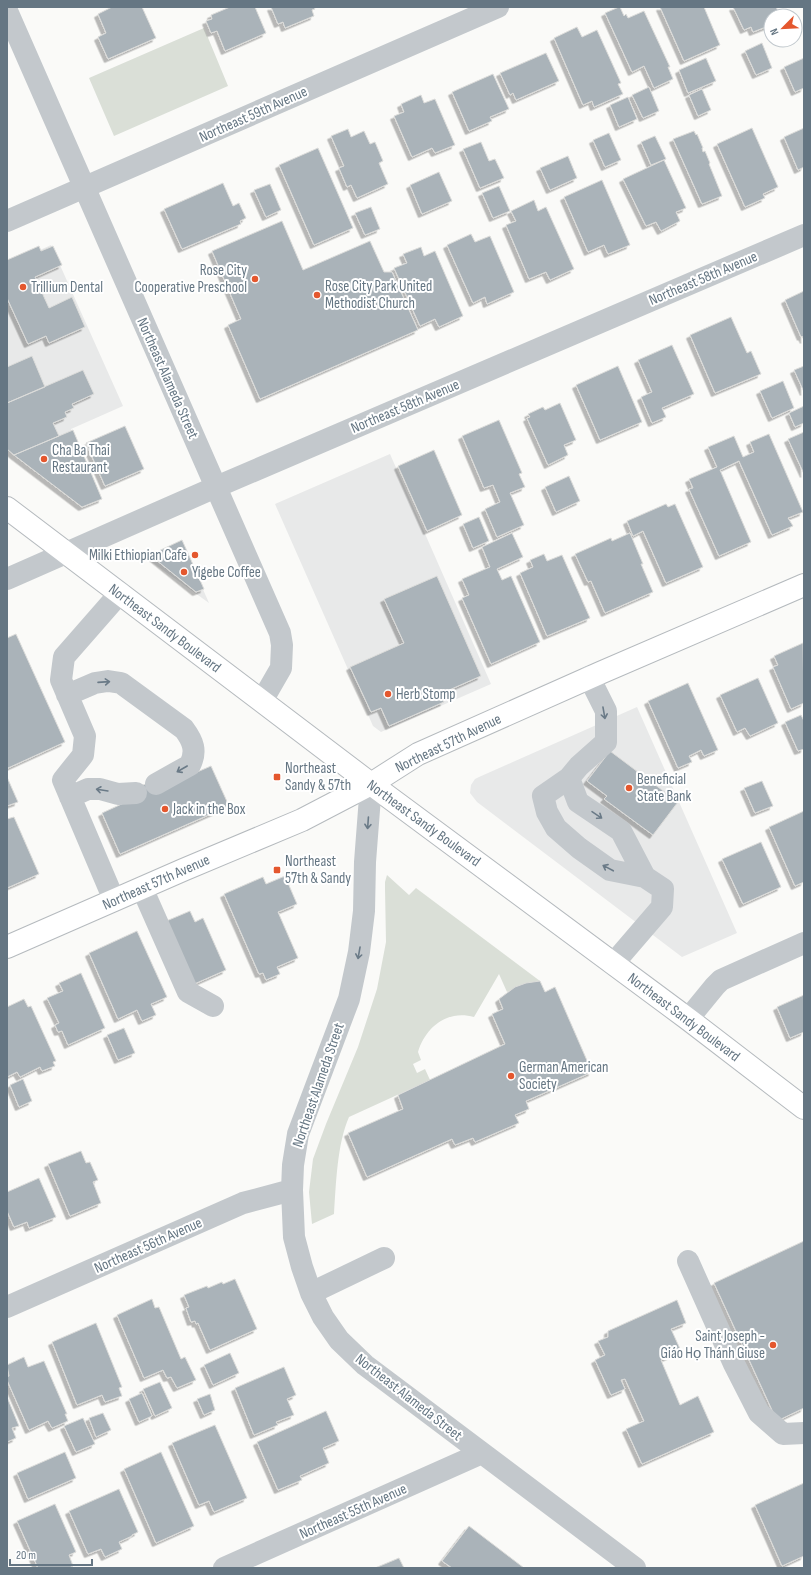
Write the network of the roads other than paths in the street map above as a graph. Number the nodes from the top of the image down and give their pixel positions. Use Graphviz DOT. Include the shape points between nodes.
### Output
graph roads {
  1 [pos="498,7"];
  2 [pos="7,11"];
  3 [pos="84,188"];
  4 [pos="7,221"];
  5 [pos="804,235"];
  6 [pos="216,487"];
  7 [pos="7,508"];
  8 [pos="67,553"];
  9 [pos="7,579"];
  10 [pos="804,585"];
  11 [pos="120,593"];
  12 [pos="589,677"];
  13 [pos="67,694"];
  14 [pos="262,701"];
  15 [pos="569,778"];
  16 [pos="156,784"];
  17 [pos="371,784"];
  18 [pos="136,794"];
  19 [pos="70,797"];
  20 [pos="645,877"];
  21 [pos="142,888"];
  22 [pos="114,900"];
  23 [pos="804,943"];
  24 [pos="7,947"];
  25 [pos="613,964"];
  26 [pos="213,1006"];
  27 [pos="688,1019"];
  28 [pos="804,1108"];
  29 [pos="292,1190"];
  30 [pos="384,1258"];
  31 [pos="688,1261"];
  32 [pos="311,1293"];
  33 [pos="7,1307"];
  34 [pos="804,1433"];
  35 [pos="482,1453"];
  36 [pos="224,1568"];
  37 [pos="635,1568"];
  1 -- 3 [label="street, Northeast 59th Avenue"];
  2 -- 3 [label="street, Northeast Alameda Street"];
  3 -- 4 [label="street, Northeast 59th Avenue"];
  3 -- 6 [label="street, Northeast Alameda Street"];
  5 -- 6 [label="street, Northeast 58th Avenue"];
  6 -- 8 [label="street, Northeast 58th Avenue"];
  6 -- 14 [label="street, Northeast Alameda Street" via="280,634 281,668"];
  7 -- 8 [label="main road, Northeast Sandy Boulevard"];
  8 -- 9 [label="street, Northeast 58th Avenue"];
  8 -- 11 [label="main road, Northeast Sandy Boulevard"];
  10 -- 12 [label="main road, Northeast 57th Avenue"];
  11 -- 13 [label="street" via="64,656 61,680"];
  11 -- 14 [label="main road, Northeast Sandy Boulevard"];
  12 -- 15 [label="street, one-way" via="606,711 606,742"];
  12 -- 17 [label="main road, Northeast 57th Avenue" via="418,754"];
  13 -- 16 [label="street, one-way" via="95,683 121,683 184,729 192,739 194,749 190,765"];
  13 -- 19 [label="street" via="86,736 83,755 63,780"];
  14 -- 17 [label="main road, Northeast Sandy Boulevard"];
  15 -- 20 [label="street, one-way" via="578,802 621,831"];
  20 -- 15 [label="street, one-way" via="610,870 556,828 547,812 543,796"];
  17 -- 21 [label="main road, Northeast 57th Avenue" via="302,820"];
  17 -- 25 [label="main road, Northeast Sandy Boulevard"];
  17 -- 29 [label="street, Northeast Alameda Street, one-way" via="364,911 359,952 349,999 298,1134"];
  18 -- 19 [label="street, one-way" via="88,789"];
  19 -- 22 [label="street"];
  20 -- 25 [label="street" via="663,888 662,907"];
  21 -- 22 [label="main road, Northeast 57th Avenue"];
  21 -- 26 [label="street" via="188,992"];
  22 -- 24 [label="main road, Northeast 57th Avenue"];
  23 -- 27 [label="street" via="721,980"];
  25 -- 27 [label="main road, Northeast Sandy Boulevard"];
  27 -- 28 [label="main road, Northeast Sandy Boulevard"];
  29 -- 32 [label="street, Northeast Alameda Street" via="294,1237"];
  29 -- 33 [label="street, Northeast 56th Avenue" via="243,1203"];
  30 -- 32 [label="street"];
  31 -- 34 [label="street" via="759,1414 782,1434"];
  32 -- 35 [label="street, Northeast Alameda Street" via="339,1340 365,1366"];
  35 -- 36 [label="street, Northeast 55th Avenue"];
  35 -- 37 [label="street, Northeast Alameda Street"];
}
